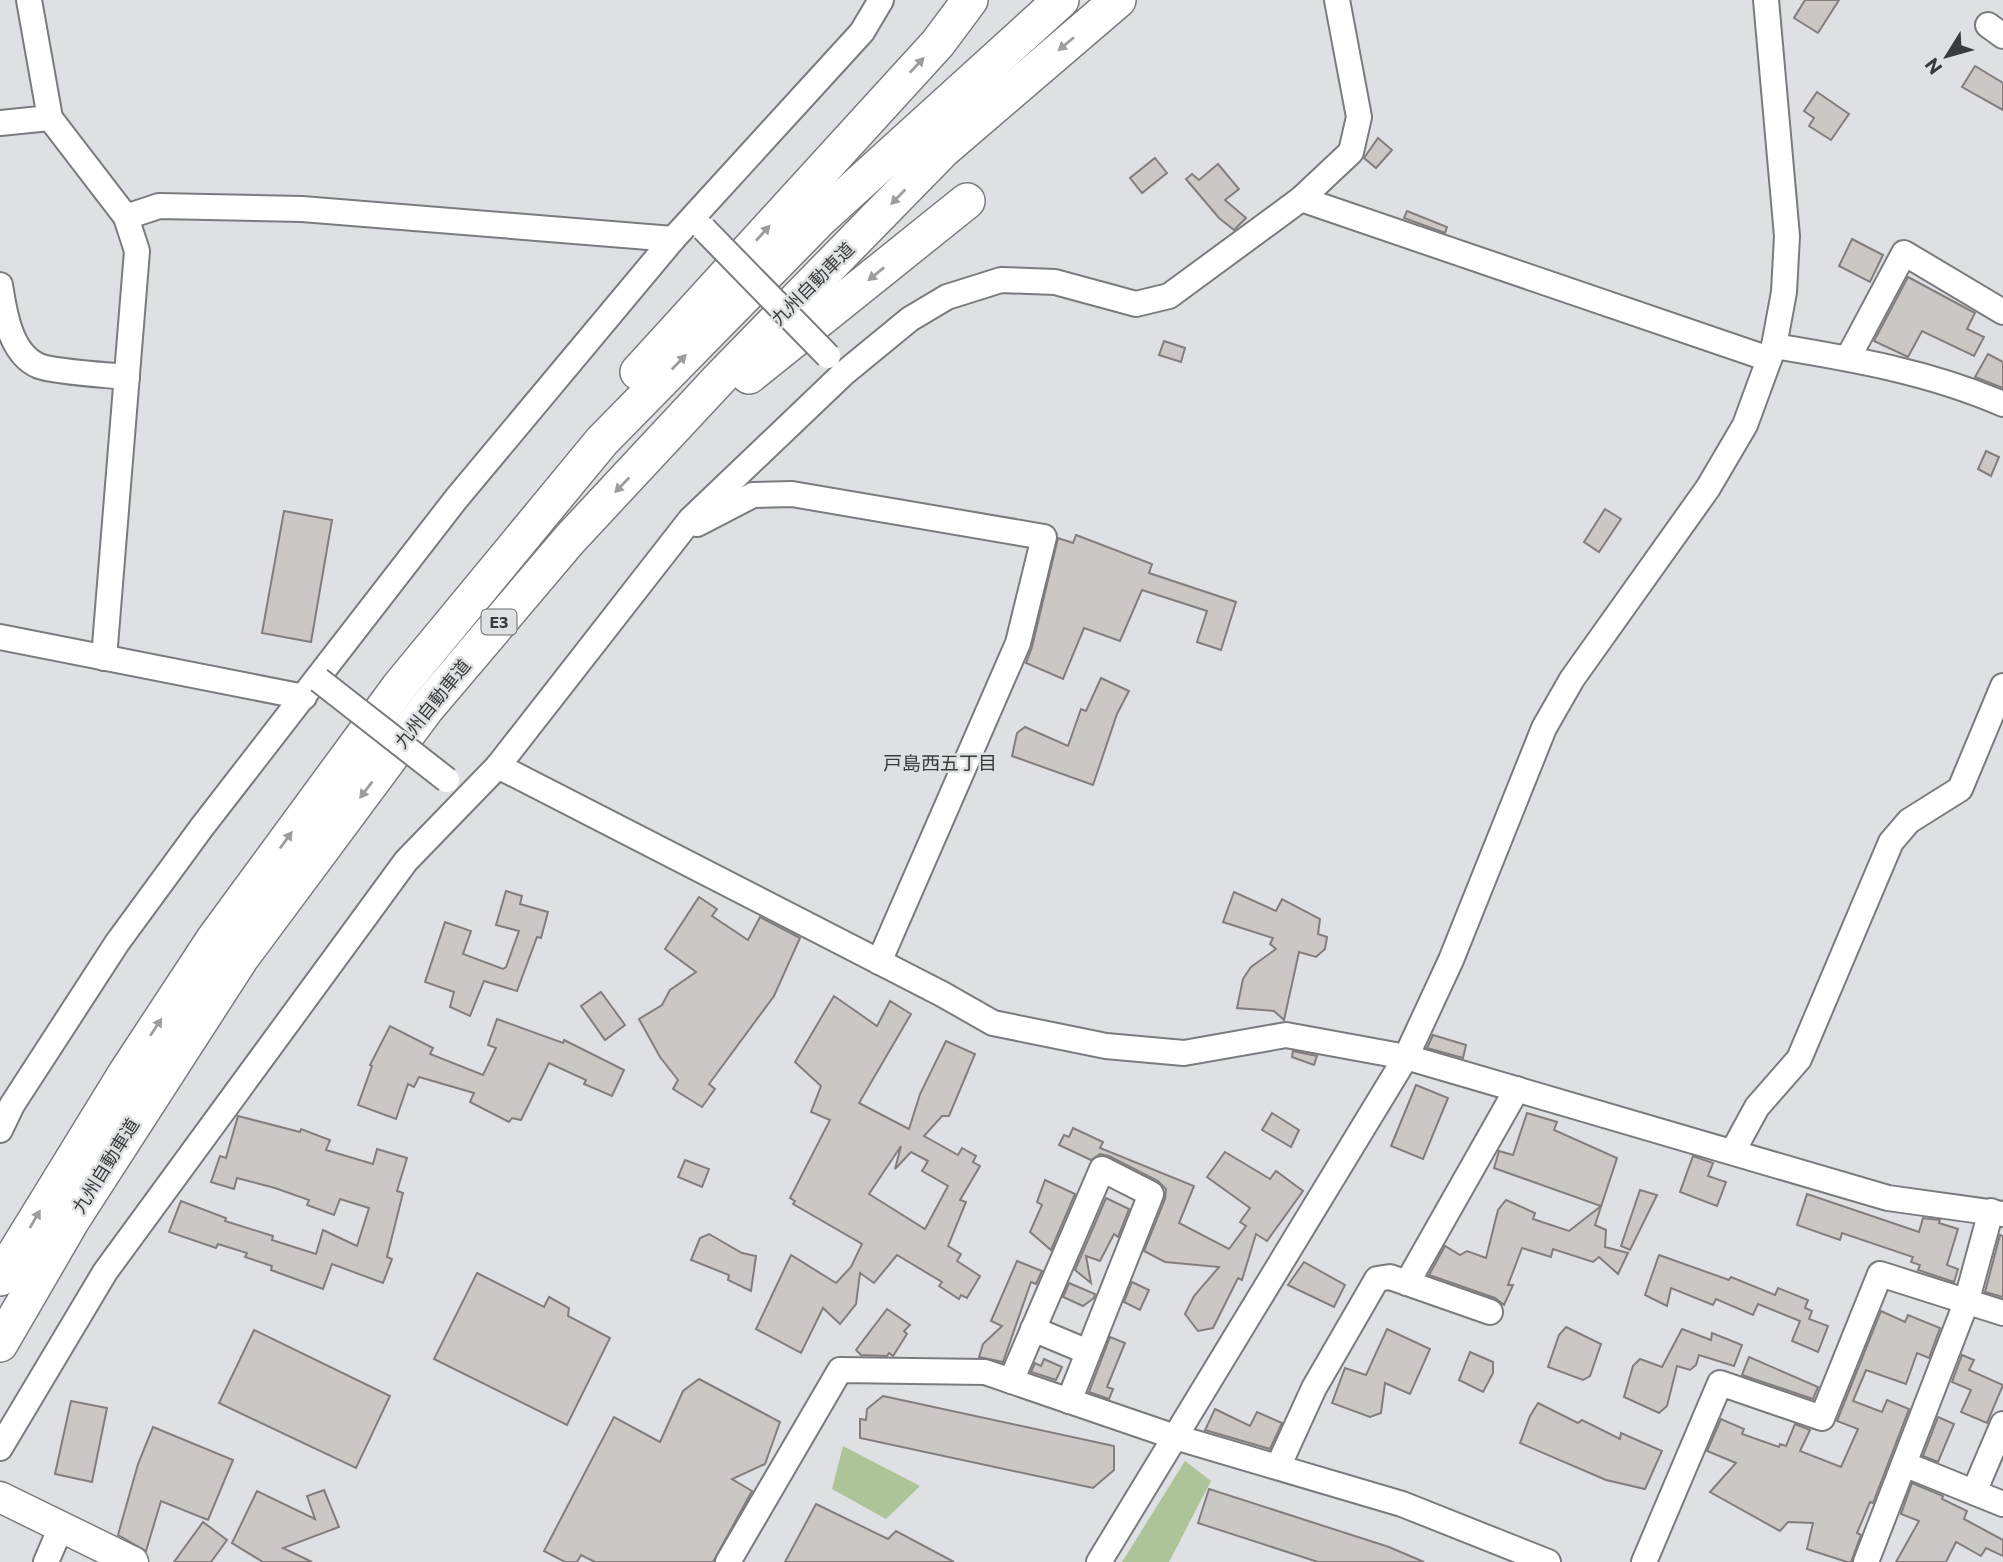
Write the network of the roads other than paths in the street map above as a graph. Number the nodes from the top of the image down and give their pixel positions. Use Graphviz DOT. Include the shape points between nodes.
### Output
graph roads {
  1 [pos="29,0"];
  2 [pos="881,0"];
  3 [pos="970,0"];
  4 [pos="1061,0"];
  5 [pos="1118,0"];
  6 [pos="1337,0"];
  7 [pos="1766,0"];
  8 [pos="50,118"];
  9 [pos="0,123"];
  10 [pos="1301,199"];
  11 [pos="967,201"];
  12 [pos="126,218"];
  13 [pos="698,224"];
  14 [pos="673,239"];
  15 [pos="0,285"];
  16 [pos="2003,312"];
  17 [pos="1771,353"];
  18 [pos="1847,358"];
  19 [pos="835,365"];
  20 [pos="127,377"];
  21 [pos="2003,404"];
  22 [pos="652,453"];
  23 [pos="679,534"];
  24 [pos="0,637"];
  25 [pos="104,658"];
  26 [pos="399,687"];
  27 [pos="2003,687"];
  28 [pos="311,689"];
  29 [pos="498,766"];
  30 [pos="469,798"];
  31 [pos="879,962"];
  32 [pos="1406,1057"];
  33 [pos="1517,1089"];
  34 [pos="6,1105"];
  35 [pos="0,1130"];
  36 [pos="1732,1151"];
  37 [pos="1997,1212"];
  38 [pos="0,1278"];
  39 [pos="1407,1283"];
  40 [pos="1966,1303"];
  41 [pos="1490,1312"];
  42 [pos="2003,1313"];
  43 [pos="1033,1329"];
  44 [pos="0,1344"];
  45 [pos="1088,1352"];
  46 [pos="1011,1381"];
  47 [pos="1069,1401"];
  48 [pos="2003,1423"];
  49 [pos="1175,1437"];
  50 [pos="0,1448"];
  51 [pos="1904,1464"];
  52 [pos="1279,1468"];
  53 [pos="1974,1492"];
  54 [pos="0,1497"];
  55 [pos="2003,1504"];
  56 [pos="61,1527"];
  57 [pos="46,1562"];
  58 [pos="133,1562"];
  59 [pos="728,1562"];
  60 [pos="1098,1562"];
  61 [pos="1548,1562"];
  62 [pos="1644,1562"];
  63 [pos="1866,1562"];
  1 -- 8 [label="street"];
  2 -- 13 [label="street" via="862,32"];
  26 -- 3 [label="highway, one-way" via="588,428 938,43"];
  26 -- 4 [label="highway, 九州自動車道 / E3, one-way" via="602,441 820,219"];
  5 -- 22 [label="highway, 九州自動車道 / E3, one-way" via="943,150"];
  6 -- 10 [label="street" via="1359,117 1351,152"];
  7 -- 17 [label="street" via="1787,236 1784,292"];
  8 -- 9 [label="street"];
  8 -- 12 [label="street"];
  10 -- 17 [label="street"];
  10 -- 19 [label="street" via="1169,296 1136,304 1055,282 1000,280 947,298"];
  11 -- 22 [label="highway, one-way"];
  12 -- 14 [label="street" via="159,206 302,209"];
  12 -- 20 [label="street" via="137,251"];
  13 -- 14 [label="street"];
  13 -- 19 [label="street, bridge"];
  14 -- 28 [label="street" via="456,499"];
  15 -- 20 [label="street" via="16,345 38,366"];
  16 -- 18 [label="street" via="1904,253"];
  17 -- 18 [label="street"];
  17 -- 32 [label="street" via="1745,425 1726,460 1572,679 1544,728 1451,960"];
  18 -- 21 [label="street" via="1961,386"];
  19 -- 23 [label="street"];
  20 -- 25 [label="street"];
  22 -- 44 [label="highway, 九州自動車道 / E3, one-way" via="570,539 426,709 241,958 86,1196"];
  23 -- 29 [label="street"];
  23 -- 31 [label="street" via="753,495 792,494 1044,537 1018,643"];
  24 -- 25 [label="street"];
  25 -- 28 [label="street"];
  38 -- 26 [label="highway, 九州自動車道 / E3, one-way" via="214,939"];
  27 -- 36 [label="street" via="1960,789 1909,821 1891,842 1799,1059 1757,1107"];
  28 -- 30 [label="street, bridge"];
  28 -- 34 [label="street" via="202,827"];
  29 -- 30 [label="street"];
  29 -- 31 [label="street"];
  30 -- 50 [label="street" via="406,861 105,1272"];
  31 -- 32 [label="street" via="993,1023 1105,1046 1184,1053 1286,1035"];
  32 -- 33 [label="street"];
  32 -- 49 [label="street"];
  33 -- 36 [label="street"];
  33 -- 39 [label="street"];
  34 -- 35 [label="street"];
  36 -- 37 [label="street" via="1888,1198"];
  37 -- 40 [label="street"];
  39 -- 41 [label="street"];
  39 -- 52 [label="street" via="1390,1277 1377,1279 1314,1388"];
  40 -- 42 [label="street"];
  40 -- 51 [label="street"];
  40 -- 62 [label="street" via="1880,1274 1822,1418 1720,1382"];
  43 -- 45 [label="street"];
  43 -- 45 [label="street" via="1102,1169 1151,1194"];
  43 -- 46 [label="street"];
  45 -- 47 [label="street"];
  46 -- 47 [label="street"];
  46 -- 59 [label="street" via="985,1372 840,1370"];
  47 -- 49 [label="street"];
  48 -- 53 [label="street"];
  49 -- 52 [label="street"];
  49 -- 60 [label="street"];
  51 -- 53 [label="street"];
  51 -- 63 [label="street"];
  52 -- 61 [label="street" via="1402,1504"];
  53 -- 55 [label="street"];
  54 -- 56 [label="main road"];
  56 -- 57 [label="street"];
  56 -- 58 [label="main road"];
}
